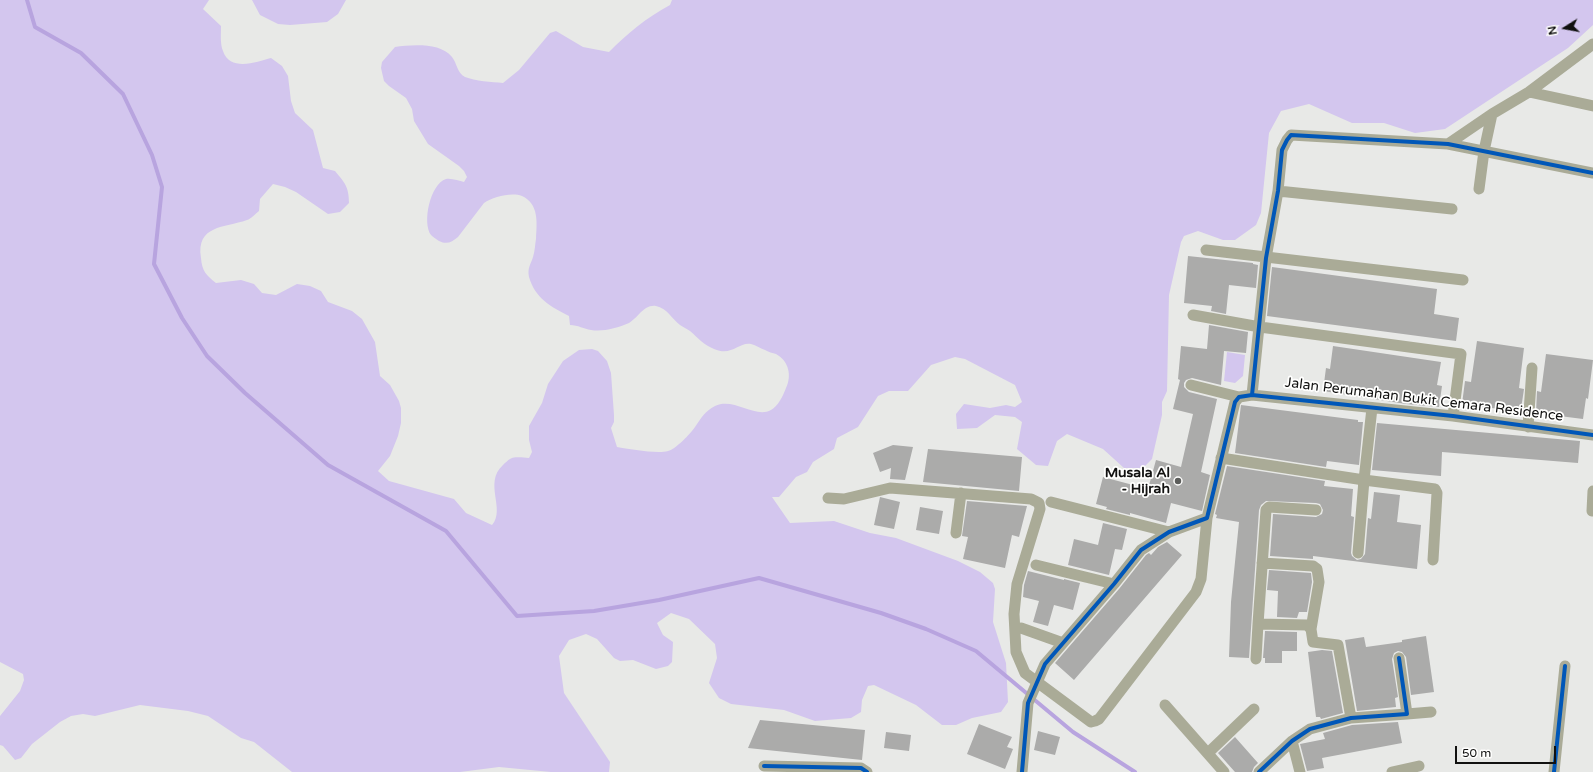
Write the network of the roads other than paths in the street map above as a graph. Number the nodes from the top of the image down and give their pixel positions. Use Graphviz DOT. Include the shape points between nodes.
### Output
graph roads {
  1 [pos="1593,44"];
  2 [pos="1529,92"];
  3 [pos="1593,106"];
  4 [pos="1492,114"];
  5 [pos="1448,144"];
  6 [pos="1484,151"];
  7 [pos="1593,173"];
  8 [pos="1479,189"];
  9 [pos="1278,191"];
  10 [pos="1452,209"];
  11 [pos="1206,250"];
  12 [pos="1266,258"];
  13 [pos="1463,280"];
  14 [pos="1193,315"];
  15 [pos="1260,327"];
  16 [pos="1532,368"];
  17 [pos="1191,385"];
  18 [pos="1252,395"];
  19 [pos="1239,397"];
  20 [pos="1372,408"];
  21 [pos="1453,416"];
  22 [pos="1528,427"];
  23 [pos="1593,435"];
  24 [pos="1221,458"];
  25 [pos="1364,480"];
  26 [pos="1593,491"];
  27 [pos="961,493"];
  28 [pos="828,498"];
  29 [pos="1051,502"];
  30 [pos="1316,510"];
  31 [pos="1592,511"];
  32 [pos="1207,518"];
  33 [pos="1170,532"];
  34 [pos="956,534"];
  35 [pos="1358,553"];
  36 [pos="1433,560"];
  37 [pos="1262,563"];
  38 [pos="1036,565"];
  39 [pos="1114,584"];
  40 [pos="1258,624"];
  41 [pos="1021,628"];
  42 [pos="1310,628"];
  43 [pos="1063,643"];
  44 [pos="1399,658"];
  45 [pos="1256,659"];
  46 [pos="1565,666"];
  47 [pos="1035,687"];
  48 [pos="1166,705"];
  49 [pos="1254,709"];
  50 [pos="1430,712"];
  51 [pos="1403,714"];
  52 [pos="1351,718"];
  53 [pos="1292,741"];
  54 [pos="1208,753"];
  55 [pos="764,766"];
  56 [pos="1419,766"];
  57 [pos="867,772"];
  58 [pos="1022,772"];
  59 [pos="1224,772"];
  60 [pos="1259,772"];
  61 [pos="1300,772"];
  62 [pos="1392,772"];
  63 [pos="1554,772"];
  1 -- 2 [label="street"];
  2 -- 3 [label="street"];
  2 -- 4 [label="street"];
  4 -- 5 [label="street"];
  4 -- 6 [label="street"];
  5 -- 6 [label="street"];
  5 -- 9 [label="street" via="1291,135 1282,150"];
  6 -- 7 [label="street"];
  6 -- 8 [label="street"];
  9 -- 10 [label="street"];
  9 -- 12 [label="street"];
  11 -- 12 [label="street"];
  12 -- 13 [label="street"];
  12 -- 15 [label="street"];
  14 -- 15 [label="street"];
  15 -- 18 [label="street"];
  15 -- 21 [label="street" via="1461,354"];
  16 -- 22 [label="street"];
  17 -- 19 [label="street"];
  18 -- 19 [label="street, Jalan Perumahan Bukit Cemara Residence"];
  18 -- 20 [label="street, Jalan Perumahan Bukit Cemara Residence"];
  19 -- 24 [label="street"];
  20 -- 21 [label="street, Jalan Perumahan Bukit Cemara Residence"];
  20 -- 25 [label="street"];
  21 -- 22 [label="street, Jalan Perumahan Bukit Cemara Residence"];
  22 -- 23 [label="street, Jalan Perumahan Bukit Cemara Residence"];
  24 -- 25 [label="street"];
  24 -- 32 [label="street"];
  25 -- 35 [label="street"];
  25 -- 36 [label="street" via="1437,491"];
  26 -- 31 [label="street"];
  27 -- 28 [label="street" via="890,488 844,499"];
  27 -- 34 [label="street"];
  27 -- 47 [label="street" via="1031,499 1039,503 1040,509 1017,584 1014,614 1016,652 1025,673"];
  29 -- 33 [label="street"];
  30 -- 37 [label="street" via="1268,508"];
  32 -- 33 [label="street"];
  32 -- 47 [label="street" via="1201,579 1196,592 1099,719 1091,722"];
  33 -- 39 [label="street" via="1141,550"];
  37 -- 40 [label="street"];
  37 -- 42 [label="street" via="1317,568 1319,582"];
  38 -- 39 [label="street"];
  39 -- 43 [label="street"];
  40 -- 42 [label="street" via="1307,625"];
  40 -- 45 [label="street"];
  41 -- 43 [label="street"];
  42 -- 52 [label="street" via="1313,642 1338,645"];
  43 -- 47 [label="street" via="1045,664"];
  44 -- 51 [label="street"];
  46 -- 63 [label="street"];
  47 -- 58 [label="street" via="1028,703"];
  48 -- 54 [label="street"];
  49 -- 54 [label="street"];
  50 -- 51 [label="street"];
  51 -- 52 [label="street"];
  52 -- 53 [label="street" via="1310,729"];
  53 -- 60 [label="street"];
  53 -- 61 [label="street"];
  54 -- 59 [label="street"];
  55 -- 57 [label="street" via="861,768"];
  56 -- 62 [label="street"];
}
